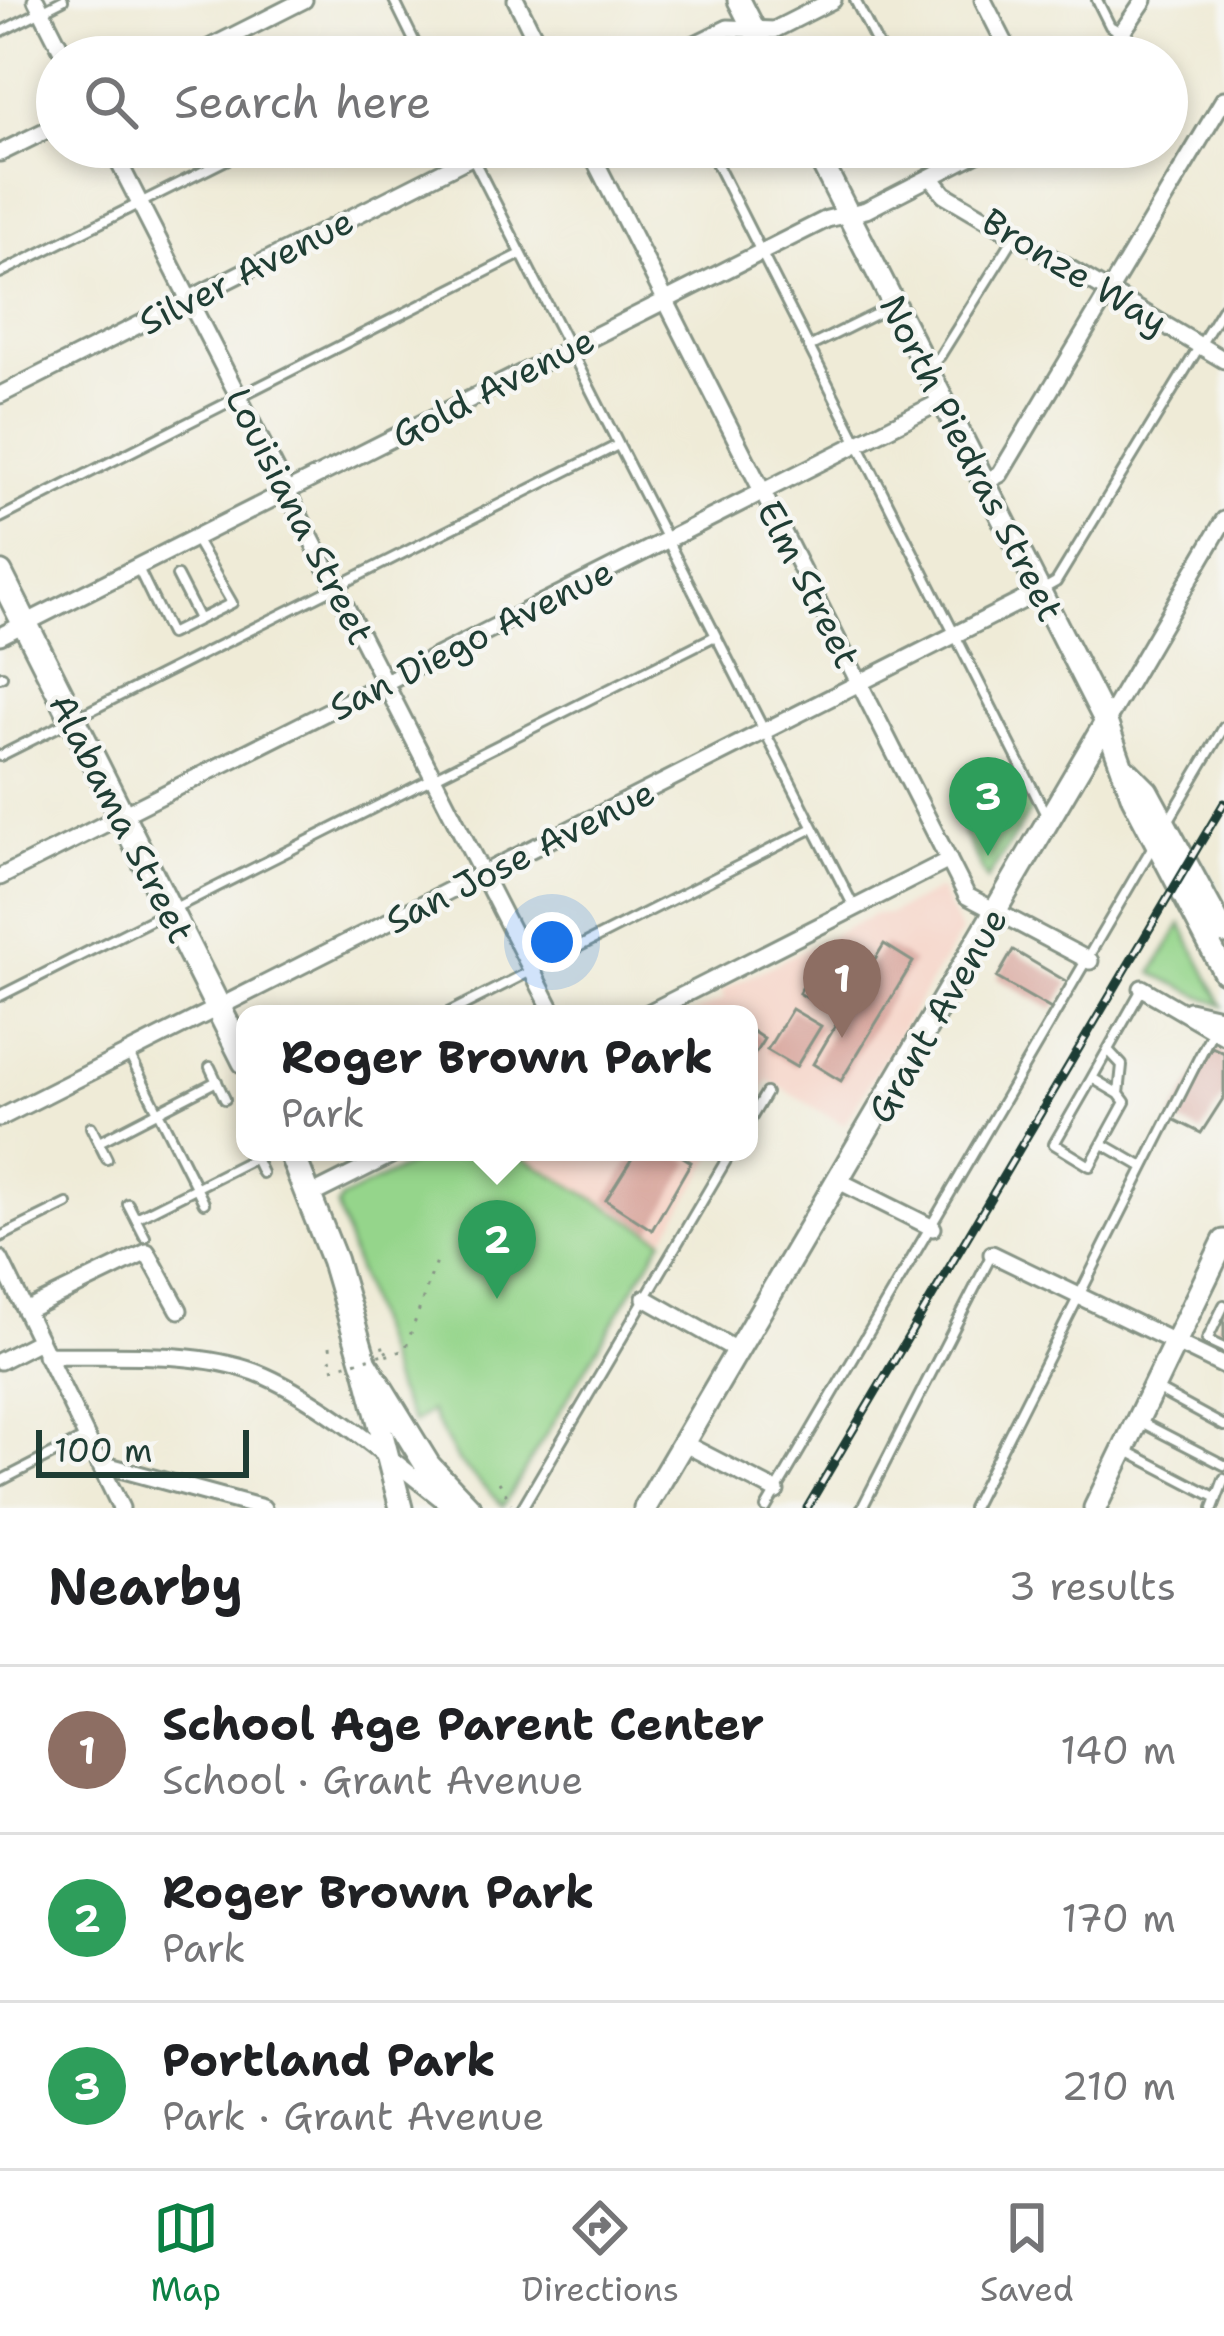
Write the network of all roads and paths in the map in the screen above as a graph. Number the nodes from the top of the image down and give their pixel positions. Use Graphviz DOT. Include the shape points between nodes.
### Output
graph roads {
  1 [pos="63,0"];
  2 [pos="304,0"];
  3 [pos="394,0"];
  4 [pos="516,0"];
  5 [pos="739,0"];
  6 [pos="833,0"];
  7 [pos="855,0"];
  8 [pos="983,0"];
  9 [pos="1097,0"];
  10 [pos="1144,0"];
  11 [pos="39,5"];
  12 [pos="753,28"];
  13 [pos="0,32"];
  14 [pos="1123,34"];
  15 [pos="54,36"];
  16 [pos="233,36"];
  17 [pos="412,36"];
  18 [pos="534,36"];
  19 [pos="712,36"];
  20 [pos="757,36"];
  21 [pos="873,36"];
  22 [pos="1001,36"];
  23 [pos="1224,99"];
  24 [pos="36,135"];
  25 [pos="0,153"];
  26 [pos="1188,160"];
  27 [pos="122,168"];
  28 [pos="210,168"];
  29 [pos="439,168"];
  30 [pos="477,168"];
  31 [pos="599,168"];
  32 [pos="719,168"];
  33 [pos="825,168"];
  34 [pos="935,168"];
  35 [pos="948,168"];
  36 [pos="1183,168"];
  37 [pos="936,174"];
  38 [pos="140,203"];
  39 [pos="848,213"];
  40 [pos="1015,236"];
  41 [pos="761,252"];
  42 [pos="521,254"];
  43 [pos="0,274"];
  44 [pos="1110,291"];
  45 [pos="189,300"];
  46 [pos="665,300"];
  47 [pos="895,304"];
  48 [pos="1224,306"];
  49 [pos="1200,345"];
  50 [pos="809,347"];
  51 [pos="569,349"];
  52 [pos="1224,360"];
  53 [pos="927,368"];
  54 [pos="0,395"];
  55 [pos="239,396"];
  56 [pos="942,401"];
  57 [pos="858,444"];
  58 [pos="618,445"];
  59 [pos="983,483"];
  60 [pos="287,490"];
  61 [pos="763,493"];
  62 [pos="0,518"];
  63 [pos="1224,520"];
  64 [pos="194,538"];
  65 [pos="667,541"];
  66 [pos="138,566"];
  67 [pos="0,574"];
  68 [pos="177,576"];
  69 [pos="336,587"];
  70 [pos="1039,592"];
  71 [pos="199,619"];
  72 [pos="25,624"];
  73 [pos="0,636"];
  74 [pos="715,636"];
  75 [pos="955,636"];
  76 [pos="385,683"];
  77 [pos="860,683"];
  78 [pos="73,719"];
  79 [pos="1106,722"];
  80 [pos="1224,728"];
  81 [pos="764,732"];
  82 [pos="0,756"];
  83 [pos="434,778"];
  84 [pos="122,815"];
  85 [pos="1049,821"];
  86 [pos="813,828"];
  87 [pos="1160,834"];
  88 [pos="950,860"];
  89 [pos="483,874"];
  90 [pos="0,877"];
  91 [pos="855,908"];
  92 [pos="170,910"];
  93 [pos="997,914"];
  94 [pos="1222,923"];
  95 [pos="1090,961"];
  96 [pos="532,970"];
  97 [pos="1224,972"];
  98 [pos="1142,988"];
  99 [pos="0,996"];
  100 [pos="464,1005"];
  101 [pos="550,1005"];
  102 [pos="664,1005"];
  103 [pos="218,1008"];
  104 [pos="1220,1028"];
  105 [pos="236,1043"];
  106 [pos="1108,1049"];
  107 [pos="129,1053"];
  108 [pos="210,1067"];
  109 [pos="1092,1078"];
  110 [pos="217,1082"];
  111 [pos="766,1093"];
  112 [pos="1119,1094"];
  113 [pos="225,1099"];
  114 [pos="758,1107"];
  115 [pos="158,1112"];
  116 [pos="0,1118"];
  117 [pos="91,1127"];
  118 [pos="99,1142"];
  119 [pos="1103,1144"];
  120 [pos="107,1159"];
  121 [pos="243,1161"];
  122 [pos="256,1161"];
  123 [pos="295,1161"];
  124 [pos="379,1161"];
  125 [pos="726,1161"];
  126 [pos="1143,1167"];
  127 [pos="262,1173"];
  128 [pos="839,1181"];
  129 [pos="196,1188"];
  130 [pos="311,1196"];
  131 [pos="204,1203"];
  132 [pos="67,1204"];
  133 [pos="128,1204"];
  134 [pos="136,1218"];
  135 [pos="933,1228"];
  136 [pos="145,1237"];
  137 [pos="0,1238"];
  138 [pos="1224,1241"];
  139 [pos="992,1254"];
  140 [pos="438,1256"];
  141 [pos="0,1259"];
  142 [pos="1078,1295"];
  143 [pos="645,1298"];
  144 [pos="1224,1305"];
  145 [pos="179,1310"];
  146 [pos="26,1311"];
  147 [pos="1176,1342"];
  148 [pos="330,1346"];
  149 [pos="1204,1347"];
  150 [pos="42,1348"];
  151 [pos="1224,1348"];
  152 [pos="738,1352"];
  153 [pos="376,1358"];
  154 [pos="0,1360"];
  155 [pos="1224,1366"];
  156 [pos="1154,1388"];
  157 [pos="1137,1420"];
  158 [pos="1224,1426"];
  159 [pos="84,1438"];
  160 [pos="683,1443"];
  161 [pos="1124,1449"];
  162 [pos="386,1457"];
  163 [pos="98,1463"];
  164 [pos="1224,1465"];
  165 [pos="1224,1479"];
  166 [pos="0,1481"];
  167 [pos="499,1483"];
  168 [pos="776,1491"];
  169 [pos="1214,1503"];
  170 [pos="121,1508"];
  171 [pos="262,1508"];
  172 [pos="400,1508"];
  173 [pos="453,1508"];
  174 [pos="468,1508"];
  175 [pos="519,1508"];
  176 [pos="645,1508"];
  177 [pos="766,1508"];
  178 [pos="862,1508"];
  179 [pos="972,1508"];
  180 [pos="1095,1508"];
  1 -- 11 [label="lane"];
  2 -- 16 [label="street"];
  3 -- 17 [label="lane"];
  4 -- 18 [label="street"];
  5 -- 12 [label="main road"];
  6 -- 12 [label="street" via="774,30"];
  7 -- 21 [label="lane"];
  8 -- 22 [label="street"];
  9 -- 14 [label="lane"];
  10 -- 14 [label="street"];
  11 -- 13 [label="lane"];
  11 -- 15 [label="street"];
  12 -- 19 [label="street"];
  12 -- 20 [label="main road"];
  23 -- 26 [label="street"];
  24 -- 25 [label="street"];
  27 -- 38 [label="street, Louisiana Street"];
  28 -- 38 [label="lane"];
  29 -- 45 [label="street, Silver Avenue"];
  30 -- 42 [label="lane"];
  31 -- 46 [label="street, Elm Street"];
  32 -- 41 [label="lane"];
  33 -- 39 [label="main road, North Piedras Street"];
  34 -- 37 [label="lane"];
  35 -- 37 [label="street, Gold Avenue"];
  36 -- 44 [label="street"];
  37 -- 39 [label="street, Gold Avenue"];
  37 -- 40 [label="street, Bronze Way" via="944,194"];
  38 -- 43 [label="lane"];
  38 -- 45 [label="street, Louisiana Street"];
  39 -- 41 [label="street, Gold Avenue"];
  39 -- 47 [label="main road, North Piedras Street"];
  40 -- 44 [label="street, Bronze Way"];
  40 -- 53 [label="lane"];
  41 -- 46 [label="street, Gold Avenue"];
  41 -- 50 [label="lane"];
  42 -- 51 [label="lane"];
  42 -- 55 [label="lane"];
  44 -- 49 [label="street, Bronze Way"];
  44 -- 59 [label="street" via="1000,474"];
  45 -- 54 [label="street, Silver Avenue"];
  45 -- 55 [label="street, Louisiana Street"];
  46 -- 51 [label="street, Gold Avenue"];
  46 -- 61 [label="street, Elm Street"];
  47 -- 50 [label="lane"];
  47 -- 53 [label="main road, North Piedras Street"];
  48 -- 49 [label="lane"];
  49 -- 52 [label="street, Bronze Way"];
  49 -- 70 [label="lane" via="1055,581"];
  50 -- 57 [label="lane"];
  51 -- 58 [label="lane"];
  51 -- 60 [label="street, Gold Avenue"];
  53 -- 56 [label="main road, North Piedras Street"];
  55 -- 60 [label="street, Louisiana Street"];
  55 -- 62 [label="lane"];
  56 -- 57 [label="street, San Diego Avenue"];
  56 -- 59 [label="main road, North Piedras Street"];
  57 -- 61 [label="street, San Diego Avenue"];
  57 -- 75 [label="lane"];
  58 -- 65 [label="lane"];
  58 -- 69 [label="lane"];
  59 -- 70 [label="main road, North Piedras Street"];
  60 -- 64 [label="street, Gold Avenue"];
  60 -- 69 [label="street, Louisiana Street"];
  61 -- 65 [label="street, San Diego Avenue"];
  61 -- 77 [label="street, Elm Street"];
  63 -- 79 [label="street, Grant Avenue"];
  64 -- 66 [label="street, Gold Avenue"];
  64 -- 71 [label="lane" via="232,603"];
  65 -- 74 [label="lane"];
  65 -- 76 [label="street, San Diego Avenue"];
  66 -- 71 [label="lane" via="170,634"];
  66 -- 72 [label="street, Gold Avenue"];
  67 -- 72 [label="main road, Alabama Street"];
  68 -- 71 [label="lane"];
  69 -- 76 [label="street, Louisiana Street"];
  69 -- 78 [label="lane"];
  70 -- 75 [label="street, San Jose Avenue"];
  70 -- 79 [label="main road, North Piedras Street"];
  72 -- 73 [label="street, Gold Avenue"];
  72 -- 78 [label="main road, Alabama Street"];
  74 -- 81 [label="lane"];
  74 -- 83 [label="lane"];
  75 -- 77 [label="street, San Jose Avenue"];
  75 -- 85 [label="lane"];
  76 -- 83 [label="street, Louisiana Street"];
  76 -- 84 [label="street, San Diego Avenue"];
  77 -- 81 [label="street, San Jose Avenue"];
  77 -- 88 [label="street, Elm Street"];
  78 -- 82 [label="lane"];
  78 -- 84 [label="main road, Alabama Street"];
  79 -- 85 [label="main road, Grant Avenue"];
  79 -- 87 [label="main road, North Piedras Street" via="1132,798"];
  80 -- 87 [label="lane"];
  81 -- 86 [label="lane"];
  81 -- 89 [label="street, San Jose Avenue"];
  83 -- 89 [label="street, Louisiana Street"];
  83 -- 92 [label="lane"];
  84 -- 90 [label="street, San Diego Avenue"];
  84 -- 92 [label="main road, Alabama Street"];
  85 -- 93 [label="main road, Grant Avenue"];
  86 -- 91 [label="lane"];
  86 -- 96 [label="lane"];
  87 -- 94 [label="main road, North Piedras Street"];
  87 -- 95 [label="lane"];
  87 -- 97 [label="main road, North Piedras Street"];
  88 -- 91 [label="street"];
  88 -- 93 [label="street, Elm Street" via="973,902"];
  89 -- 96 [label="street, Louisiana Street"];
  89 -- 103 [label="street, San Jose Avenue"];
  91 -- 102 [label="street"];
  92 -- 99 [label="lane"];
  92 -- 103 [label="main road, Alabama Street"];
  93 -- 95 [label="street, Elm Street"];
  93 -- 128 [label="main road, Grant Avenue"];
  95 -- 135 [label="lane"];
  96 -- 100 [label="lane"];
  96 -- 101 [label="street, Louisiana Street"];
  98 -- 104 [label="street"];
  98 -- 106 [label="lane"];
  103 -- 105 [label="main road, Alabama Street"];
  103 -- 107 [label="street, San Jose Avenue"];
  104 -- 126 [label="lane"];
  106 -- 109 [label="lane"];
  106 -- 112 [label="lane" via="1122,1064"];
  107 -- 115 [label="lane"];
  107 -- 116 [label="street, San Jose Avenue"];
  108 -- 110 [label="lane"];
  109 -- 112 [label="lane"];
  109 -- 119 [label="lane" via="1054,1144 1090,1166"];
  110 -- 113 [label="lane"];
  110 -- 115 [label="lane"];
  111 -- 114 [label="lane"];
  112 -- 119 [label="lane" via="1125,1102"];
  115 -- 118 [label="lane"];
  115 -- 129 [label="lane"];
  117 -- 118 [label="lane"];
  118 -- 120 [label="lane"];
  119 -- 126 [label="lane"];
  121 -- 129 [label="lane"];
  122 -- 127 [label="lane"];
  123 -- 130 [label="main road"];
  124 -- 130 [label="street"];
  125 -- 143 [label="lane"];
  126 -- 142 [label="lane"];
  128 -- 135 [label="street"];
  128 -- 152 [label="main road, Grant Avenue"];
  129 -- 131 [label="lane"];
  129 -- 134 [label="lane"];
  130 -- 153 [label="main road"];
  132 -- 137 [label="lane"];
  133 -- 134 [label="lane"];
  134 -- 136 [label="lane"];
  135 -- 168 [label="lane"];
  138 -- 147 [label="main road"];
  139 -- 142 [label="street"];
  139 -- 178 [label="lane"];
  140 -- 153 [label="path" via="405,1350 385,1356 382,1344"];
  141 -- 146 [label="street"];
  142 -- 147 [label="street"];
  142 -- 179 [label="lane"];
  143 -- 152 [label="street"];
  143 -- 175 [label="lane"];
  144 -- 149 [label="lane"];
  145 -- 146 [label="street" via="147,1252"];
  146 -- 150 [label="street"];
  147 -- 149 [label="street"];
  147 -- 156 [label="main road"];
  148 -- 153 [label="path, bridge" via="332,1368"];
  149 -- 151 [label="lane"];
  149 -- 155 [label="street"];
  150 -- 154 [label="street"];
  150 -- 159 [label="street"];
  150 -- 162 [label="street" via="253,1371"];
  152 -- 160 [label="main road, Grant Avenue"];
  153 -- 162 [label="main road"];
  153 -- 174 [label="main road" via="428,1466"];
  156 -- 157 [label="main road"];
  156 -- 158 [label="lane"];
  157 -- 161 [label="main road"];
  157 -- 164 [label="lane"];
  159 -- 163 [label="street"];
  159 -- 166 [label="lane"];
  160 -- 168 [label="street"];
  160 -- 176 [label="main road, Grant Avenue"];
  161 -- 169 [label="lane"];
  161 -- 180 [label="main road"];
  162 -- 172 [label="main road"];
  162 -- 173 [label="street"];
  163 -- 170 [label="street"];
  163 -- 171 [label="street"];
  165 -- 169 [label="lane"];
  167 -- 175 [label="path"];
  168 -- 177 [label="lane"];
}
